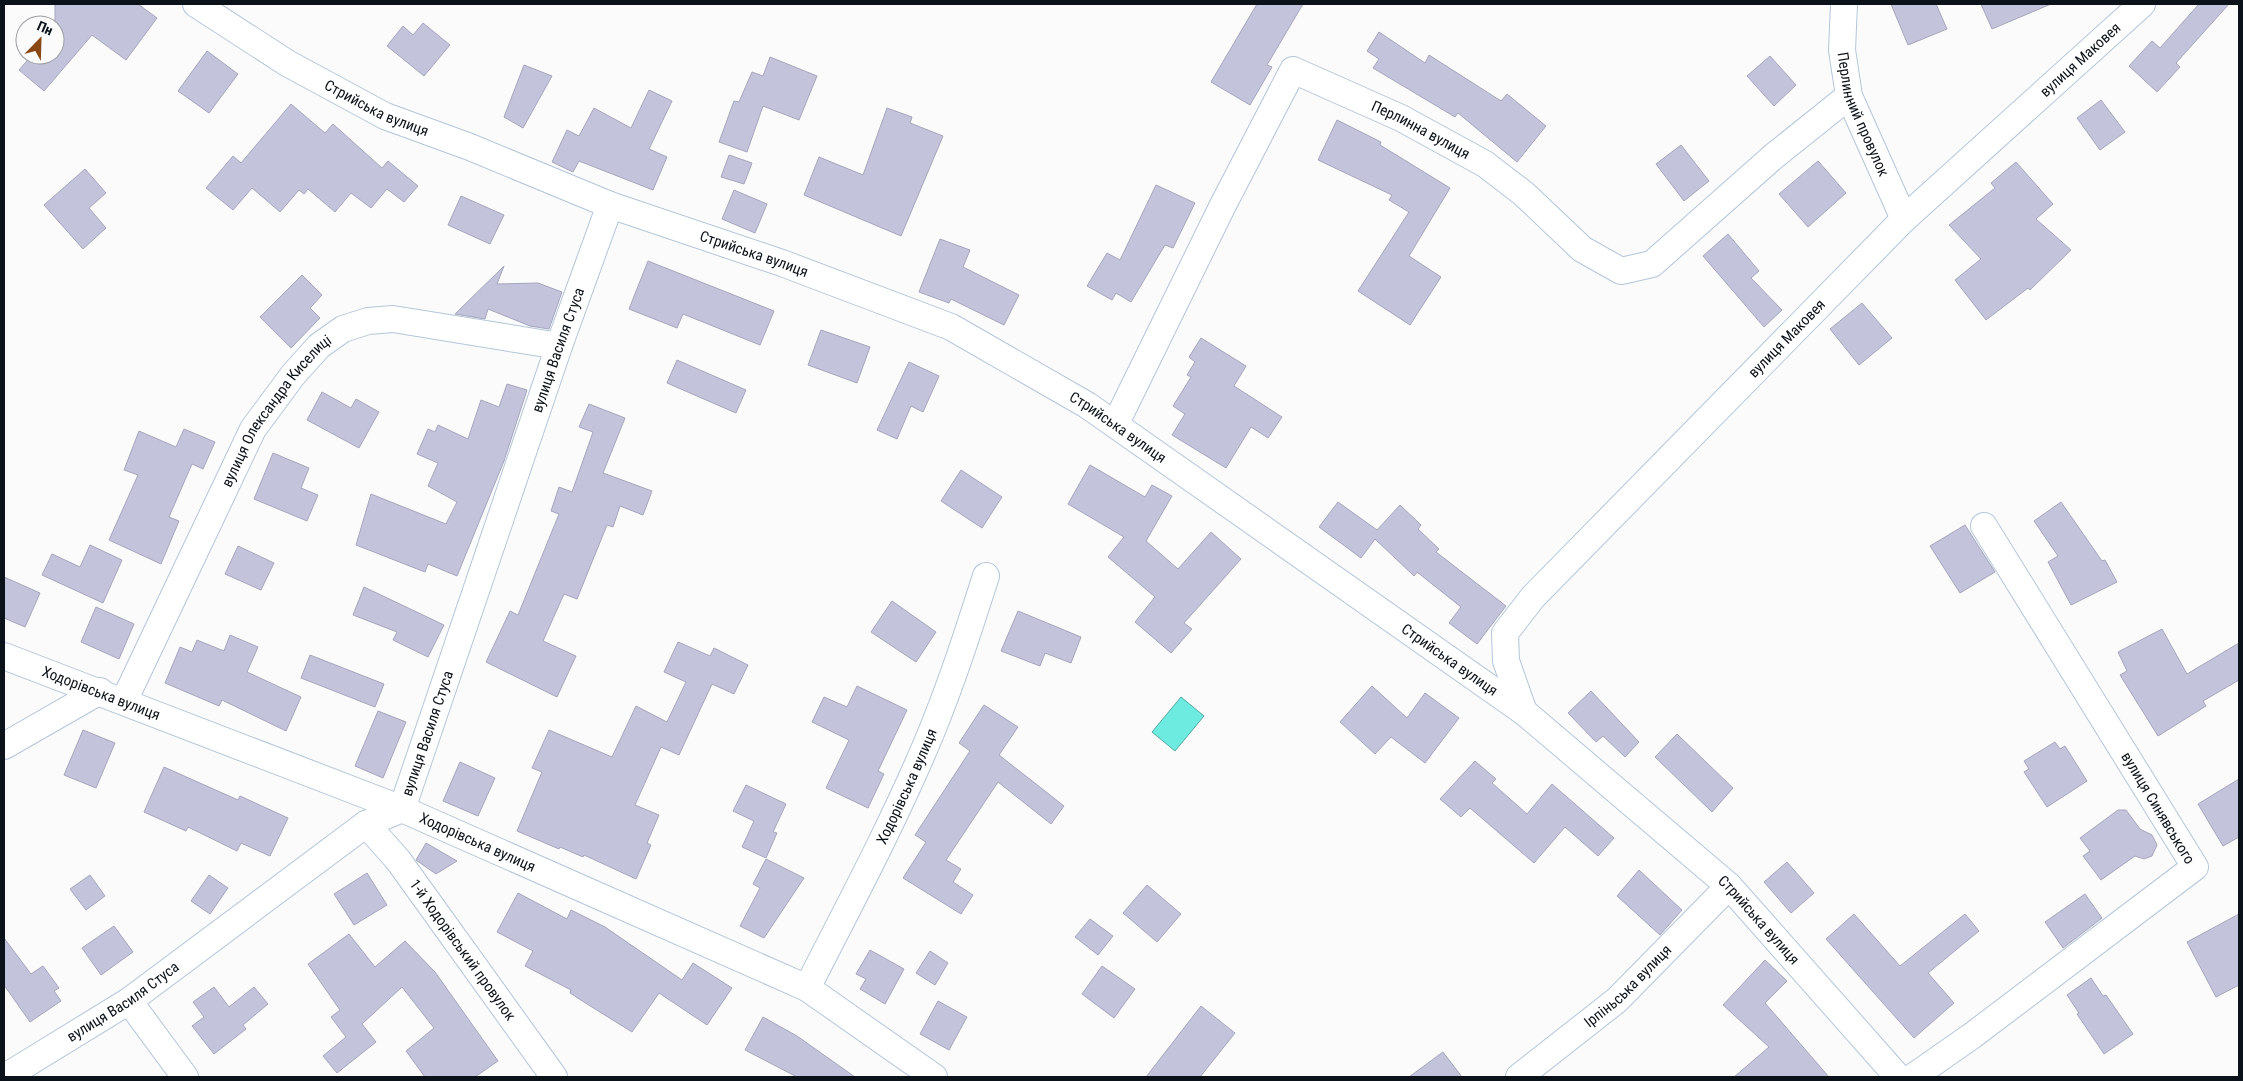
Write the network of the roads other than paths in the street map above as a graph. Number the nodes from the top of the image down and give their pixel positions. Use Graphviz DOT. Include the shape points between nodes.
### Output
graph roads {
  1 [pos="196,4"];
  2 [pos="1844,4"];
  3 [pos="2142,4"];
  4 [pos="1849,96"];
  5 [pos="610,204"];
  6 [pos="1904,219"];
  7 [pos="559,346"];
  8 [pos="1116,424"];
  9 [pos="1984,526"];
  10 [pos="986,576"];
  11 [pos="4,656"];
  12 [pos="100,691"];
  13 [pos="124,700"];
  14 [pos="1524,712"];
  15 [pos="4,746"];
  16 [pos="402,809"];
  17 [pos="366,824"];
  18 [pos="1729,886"];
  19 [pos="807,988"];
  20 [pos="129,1001"];
  21 [pos="6,1077"];
  22 [pos="184,1077"];
  23 [pos="554,1077"];
  24 [pos="934,1077"];
  25 [pos="1519,1077"];
  26 [pos="1898,1077"];
  27 [pos="1913,1077"];
  1 -- 5 [label="street, Стрийська вулиця" via="287,63 384,116"];
  2 -- 4 [label="street, Перлинний провулок" via="1842,50"];
  3 -- 6 [label="street, вулиця Маковея"];
  4 -- 6 [label="street, Перлинний провулок"];
  4 -- 8 [label="street, Перлинна вулиця" via="1774,156 1652,264 1621,271 1582,249 1524,194 1485,164 1401,118 1293,70"];
  5 -- 7 [label="street, вулиця Василя Стуса"];
  5 -- 8 [label="street, Стрийська вулиця" via="782,263 951,327"];
  6 -- 14 [label="street, вулиця Маковея" via="1533,597 1506,633 1506,661"];
  7 -- 13 [label="street, вулиця Олександра Киселиці" via="393,319 368,321 343,329 319,346 253,429"];
  7 -- 16 [label="street, вулиця Василя Стуса"];
  8 -- 14 [label="street, Стрийська вулиця"];
  9 -- 27 [label="street, вулиця Синявського" via="2195,867"];
  10 -- 19 [label="street, Ходорівська вулиця" via="955,673 930,734 890,823"];
  11 -- 12 [label="street, Ходорівська вулиця"];
  12 -- 13 [label="street, Ходорівська вулиця"];
  12 -- 15 [label="street"];
  13 -- 16 [label="street, Ходорівська вулиця"];
  14 -- 18 [label="street, Стрийська вулиця"];
  16 -- 17 [label="street, вулиця Василя Стуса"];
  16 -- 19 [label="street, Ходорівська вулиця"];
  17 -- 20 [label="street, вулиця Василя Стуса"];
  17 -- 23 [label="street, 1-й Ходорівський провулок" via="398,860"];
  18 -- 25 [label="street, Ірпіньська вулиця" via="1618,1000"];
  18 -- 26 [label="street, Стрийська вулиця"];
  19 -- 24 [label="street, Ходорівська вулиця"];
  20 -- 21 [label="street, вулиця Василя Стуса"];
  20 -- 22 [label="street"];
}
